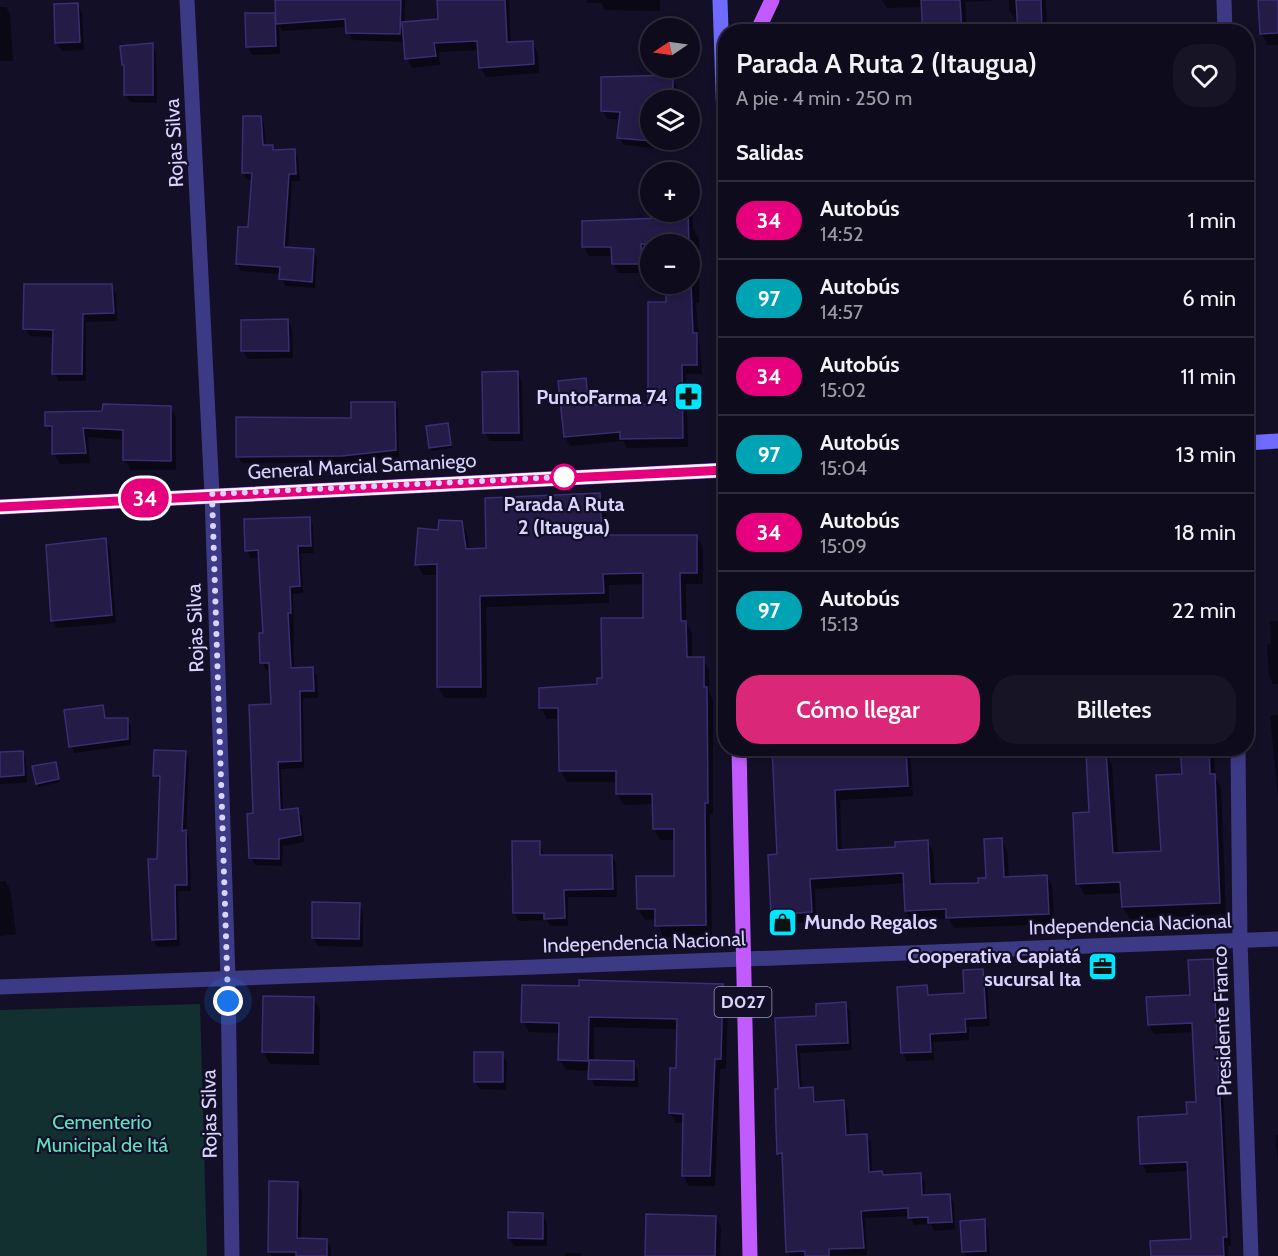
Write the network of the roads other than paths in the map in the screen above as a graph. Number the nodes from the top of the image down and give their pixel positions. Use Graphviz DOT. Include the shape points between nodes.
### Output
graph roads {
  1 [pos="187,0"];
  2 [pos="720,0"];
  3 [pos="772,0"];
  4 [pos="1224,0"];
  5 [pos="721,24"];
  6 [pos="761,24"];
  7 [pos="1225,24"];
  8 [pos="1278,441"];
  9 [pos="1254,442"];
  10 [pos="718,470"];
  11 [pos="212,494"];
  12 [pos="0,507"];
  13 [pos="739,756"];
  14 [pos="1238,756"];
  15 [pos="1278,939"];
  16 [pos="1240,940"];
  17 [pos="742,959"];
  18 [pos="228,978"];
  19 [pos="0,987"];
  20 [pos="232,1256"];
  21 [pos="750,1256"];
  22 [pos="1251,1256"];
  1 -- 11 [label="street, Rojas Silva"];
  2 -- 5 [label="street"];
  3 -- 6 [label="main road"];
  4 -- 7 [label="street"];
  8 -- 9 [label="street"];
  10 -- 11 [label="main road, General Marcial Samaniego"];
  11 -- 12 [label="main road, General Marcial Samaniego"];
  11 -- 18 [label="street, Rojas Silva"];
  13 -- 17 [label="main road, D027"];
  14 -- 16 [label="street, Presidente Franco"];
  15 -- 16 [label="street, Independencia Nacional"];
  16 -- 17 [label="street, Independencia Nacional"];
  16 -- 22 [label="street, Presidente Franco"];
  17 -- 18 [label="street, Independencia Nacional"];
  17 -- 21 [label="main road, D027"];
  18 -- 19 [label="street, Independencia Nacional"];
  18 -- 20 [label="street, Rojas Silva"];
}
